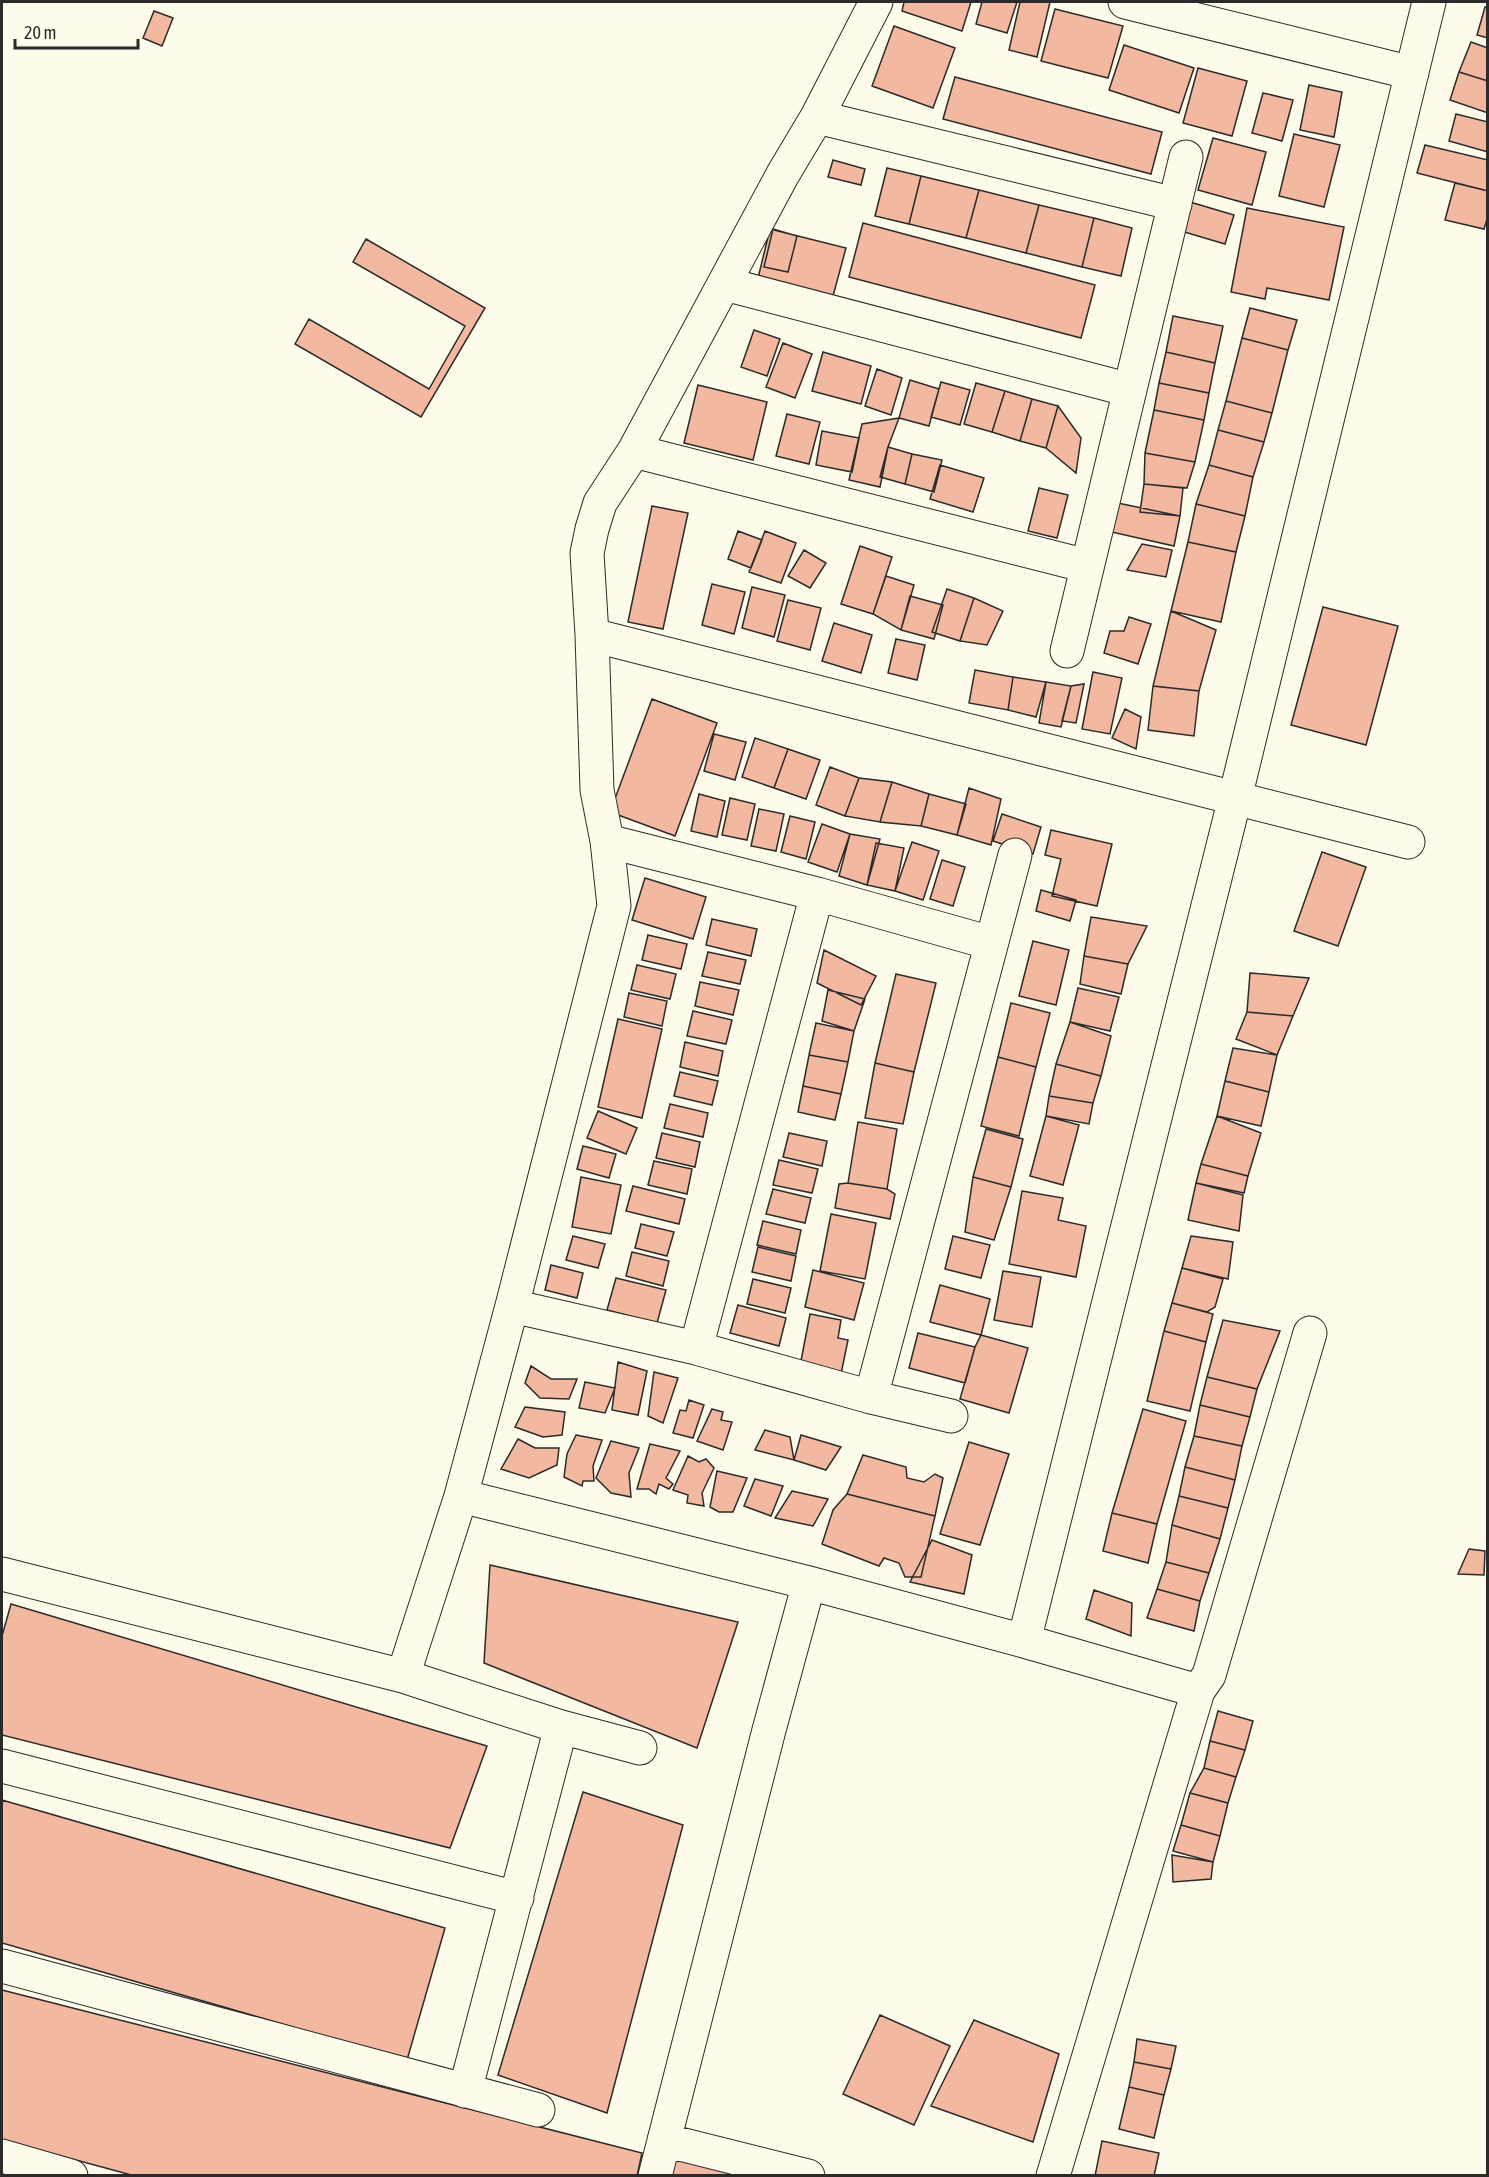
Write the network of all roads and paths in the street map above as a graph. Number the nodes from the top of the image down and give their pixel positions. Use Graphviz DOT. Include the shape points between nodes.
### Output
graph roads {
  1 [pos="876,2"];
  2 [pos="1125,2"];
  3 [pos="1429,2"];
  4 [pos="1412,73"];
  5 [pos="817,117"];
  6 [pos="1186,157"];
  7 [pos="1175,204"];
  8 [pos="725,284"];
  9 [pos="1130,390"];
  10 [pos="634,452"];
  11 [pos="1087,566"];
  12 [pos="592,635"];
  13 [pos="1067,651"];
  14 [pos="1235,798"];
  15 [pos="607,841"];
  16 [pos="1408,842"];
  17 [pos="1016,855"];
  18 [pos="817,894"];
  19 [pos="991,943"];
  20 [pos="512,1306"];
  21 [pos="1310,1334"];
  22 [pos="696,1348"];
  23 [pos="872,1397"];
  24 [pos="951,1416"];
  25 [pos="461,1496"];
  26 [pos="2,1574"];
  27 [pos="809,1583"];
  28 [pos="1024,1641"];
  29 [pos="403,1676"];
  30 [pos="1198,1691"];
  31 [pos="561,1727"];
  32 [pos="640,1748"];
  33 [pos="2,1766"];
  34 [pos="517,1898"];
  35 [pos="2,1966"];
  36 [pos="465,2091"];
  37 [pos="538,2110"];
  38 [pos="664,2140"];
  39 [pos="2,2156"];
  40 [pos="71,2175"];
  41 [pos="655,2175"];
  42 [pos="808,2175"];
  43 [pos="1053,2175"];
  1 -- 5 [label="street"];
  2 -- 4 [label="street"];
  3 -- 4 [label="street"];
  4 -- 14 [label="street"];
  5 -- 7 [label="street"];
  5 -- 8 [label="street"];
  6 -- 7 [label="street"];
  7 -- 9 [label="street"];
  8 -- 9 [label="street"];
  8 -- 10 [label="street"];
  9 -- 11 [label="street"];
  10 -- 11 [label="street"];
  10 -- 12 [label="street" via="600,503 592,529 587,553"];
  11 -- 13 [label="street"];
  12 -- 14 [label="street"];
  12 -- 15 [label="street" via="597,790"];
  14 -- 16 [label="street"];
  14 -- 28 [label="street"];
  15 -- 18 [label="street"];
  15 -- 20 [label="street" via="614,906"];
  17 -- 19 [label="street"];
  18 -- 19 [label="street"];
  18 -- 22 [label="street"];
  19 -- 23 [label="street"];
  20 -- 22 [label="street"];
  20 -- 25 [label="street"];
  21 -- 30 [label="street" via="1209,1675"];
  22 -- 23 [label="street"];
  23 -- 24 [label="street"];
  25 -- 27 [label="street"];
  25 -- 29 [label="street"];
  26 -- 29 [label="street"];
  27 -- 28 [label="street"];
  27 -- 38 [label="street"];
  28 -- 30 [label="street"];
  29 -- 31 [label="street"];
  30 -- 43 [label="street"];
  31 -- 32 [label="street"];
  31 -- 34 [label="street"];
  33 -- 34 [label="street"];
  34 -- 36 [label="street"];
  35 -- 36 [label="street"];
  36 -- 37 [label="street"];
  38 -- 41 [label="street"];
  38 -- 42 [label="street"];
  39 -- 40 [label="street"];
}
